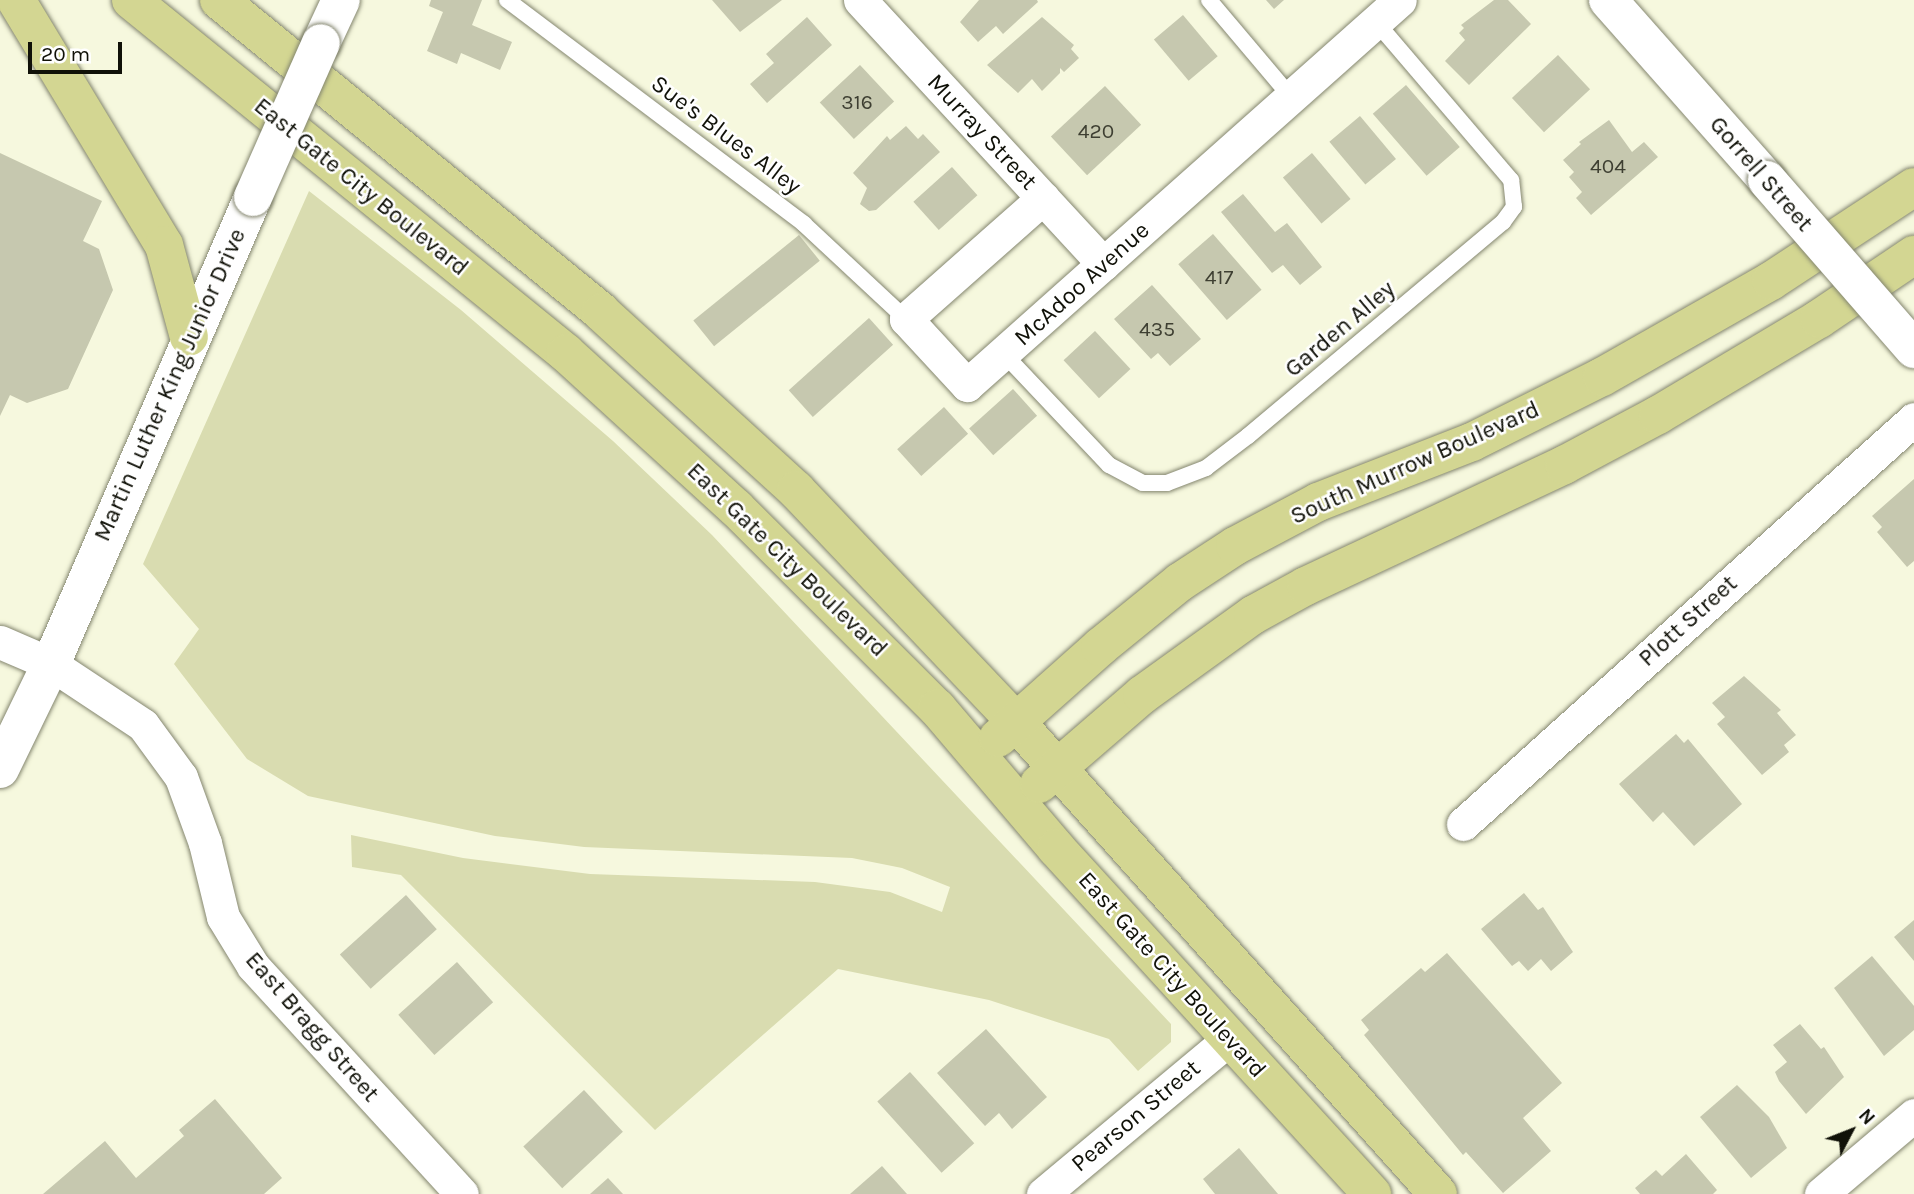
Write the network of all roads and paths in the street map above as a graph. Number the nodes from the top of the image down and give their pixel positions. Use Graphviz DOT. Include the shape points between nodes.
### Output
graph roads {
  1 [pos="16,0"];
  2 [pos="131,0"];
  3 [pos="219,0"];
  4 [pos="341,0"];
  5 [pos="507,0"];
  6 [pos="860,0"];
  7 [pos="1209,0"];
  8 [pos="1608,0"];
  9 [pos="1387,10"];
  10 [pos="1290,96"];
  11 [pos="1914,187"];
  12 [pos="1043,198"];
  13 [pos="1914,255"];
  14 [pos="1104,264"];
  15 [pos="906,319"];
  16 [pos="190,337"];
  17 [pos="1914,349"];
  18 [pos="1004,354"];
  19 [pos="1914,419"];
  20 [pos="0,642"];
  21 [pos="51,664"];
  22 [pos="1017,722"];
  23 [pos="979,756"];
  24 [pos="1057,768"];
  25 [pos="0,769"];
  26 [pos="1020,802"];
  27 [pos="1463,824"];
  28 [pos="1230,1038"];
  29 [pos="1914,1115"];
  30 [pos="462,1194"];
  31 [pos="1043,1194"];
  32 [pos="1372,1194"];
  33 [pos="1438,1194"];
  34 [pos="1821,1194"];
  1 -- 16 [label="main road" via="164,245"];
  2 -- 23 [label="main road, East Gate City Boulevard" via="566,353 835,603"];
  3 -- 22 [label="main road, East Gate City Boulevard" via="569,285 712,410 875,570"];
  4 -- 16 [label="main road, Martin Luther King Junior Drive, bridge"];
  5 -- 15 [label="lane, Sue's Blues Alley" via="804,224"];
  6 -- 12 [label="street, Murray Street"];
  7 -- 10 [label="lane"];
  8 -- 17 [label="main road, Gorrell Street, bridge"];
  9 -- 10 [label="street, McAdoo Avenue"];
  9 -- 18 [label="lane, Garden Alley" via="1511,180 1514,207 1503,222 1248,436 1206,468 1167,483 1143,483 1108,465"];
  10 -- 14 [label="street, McAdoo Avenue"];
  11 -- 22 [label="main road, South Murrow Boulevard" via="1771,281 1602,377 1472,442 1318,502 1235,546 1180,582"];
  12 -- 14 [label="street, Murray Street"];
  12 -- 15 [label="street"];
  13 -- 24 [label="main road" via="1819,319 1658,415 1253,615 1142,695"];
  14 -- 18 [label="street, McAdoo Avenue"];
  15 -- 18 [label="street, McAdoo Avenue" via="967,385"];
  16 -- 21 [label="main road, Martin Luther King Junior Drive"];
  19 -- 27 [label="street, Plott Street"];
  20 -- 21 [label="street, East Bragg Street"];
  21 -- 25 [label="main road, Martin Luther King Junior Drive"];
  21 -- 30 [label="street, East Bragg Street" via="143,725 181,777 205,843 223,917 253,966"];
  22 -- 23 [label="main road, South Murrow Boulevard"];
  22 -- 24 [label="main road, East Gate City Boulevard"];
  23 -- 26 [label="main road, East Gate City Boulevard"];
  24 -- 26 [label="main road"];
  24 -- 33 [label="main road, East Gate City Boulevard"];
  26 -- 28 [label="main road, East Gate City Boulevard"];
  28 -- 31 [label="street, Pearson Street"];
  28 -- 32 [label="main road, East Gate City Boulevard"];
  29 -- 34 [label="street"];
}
